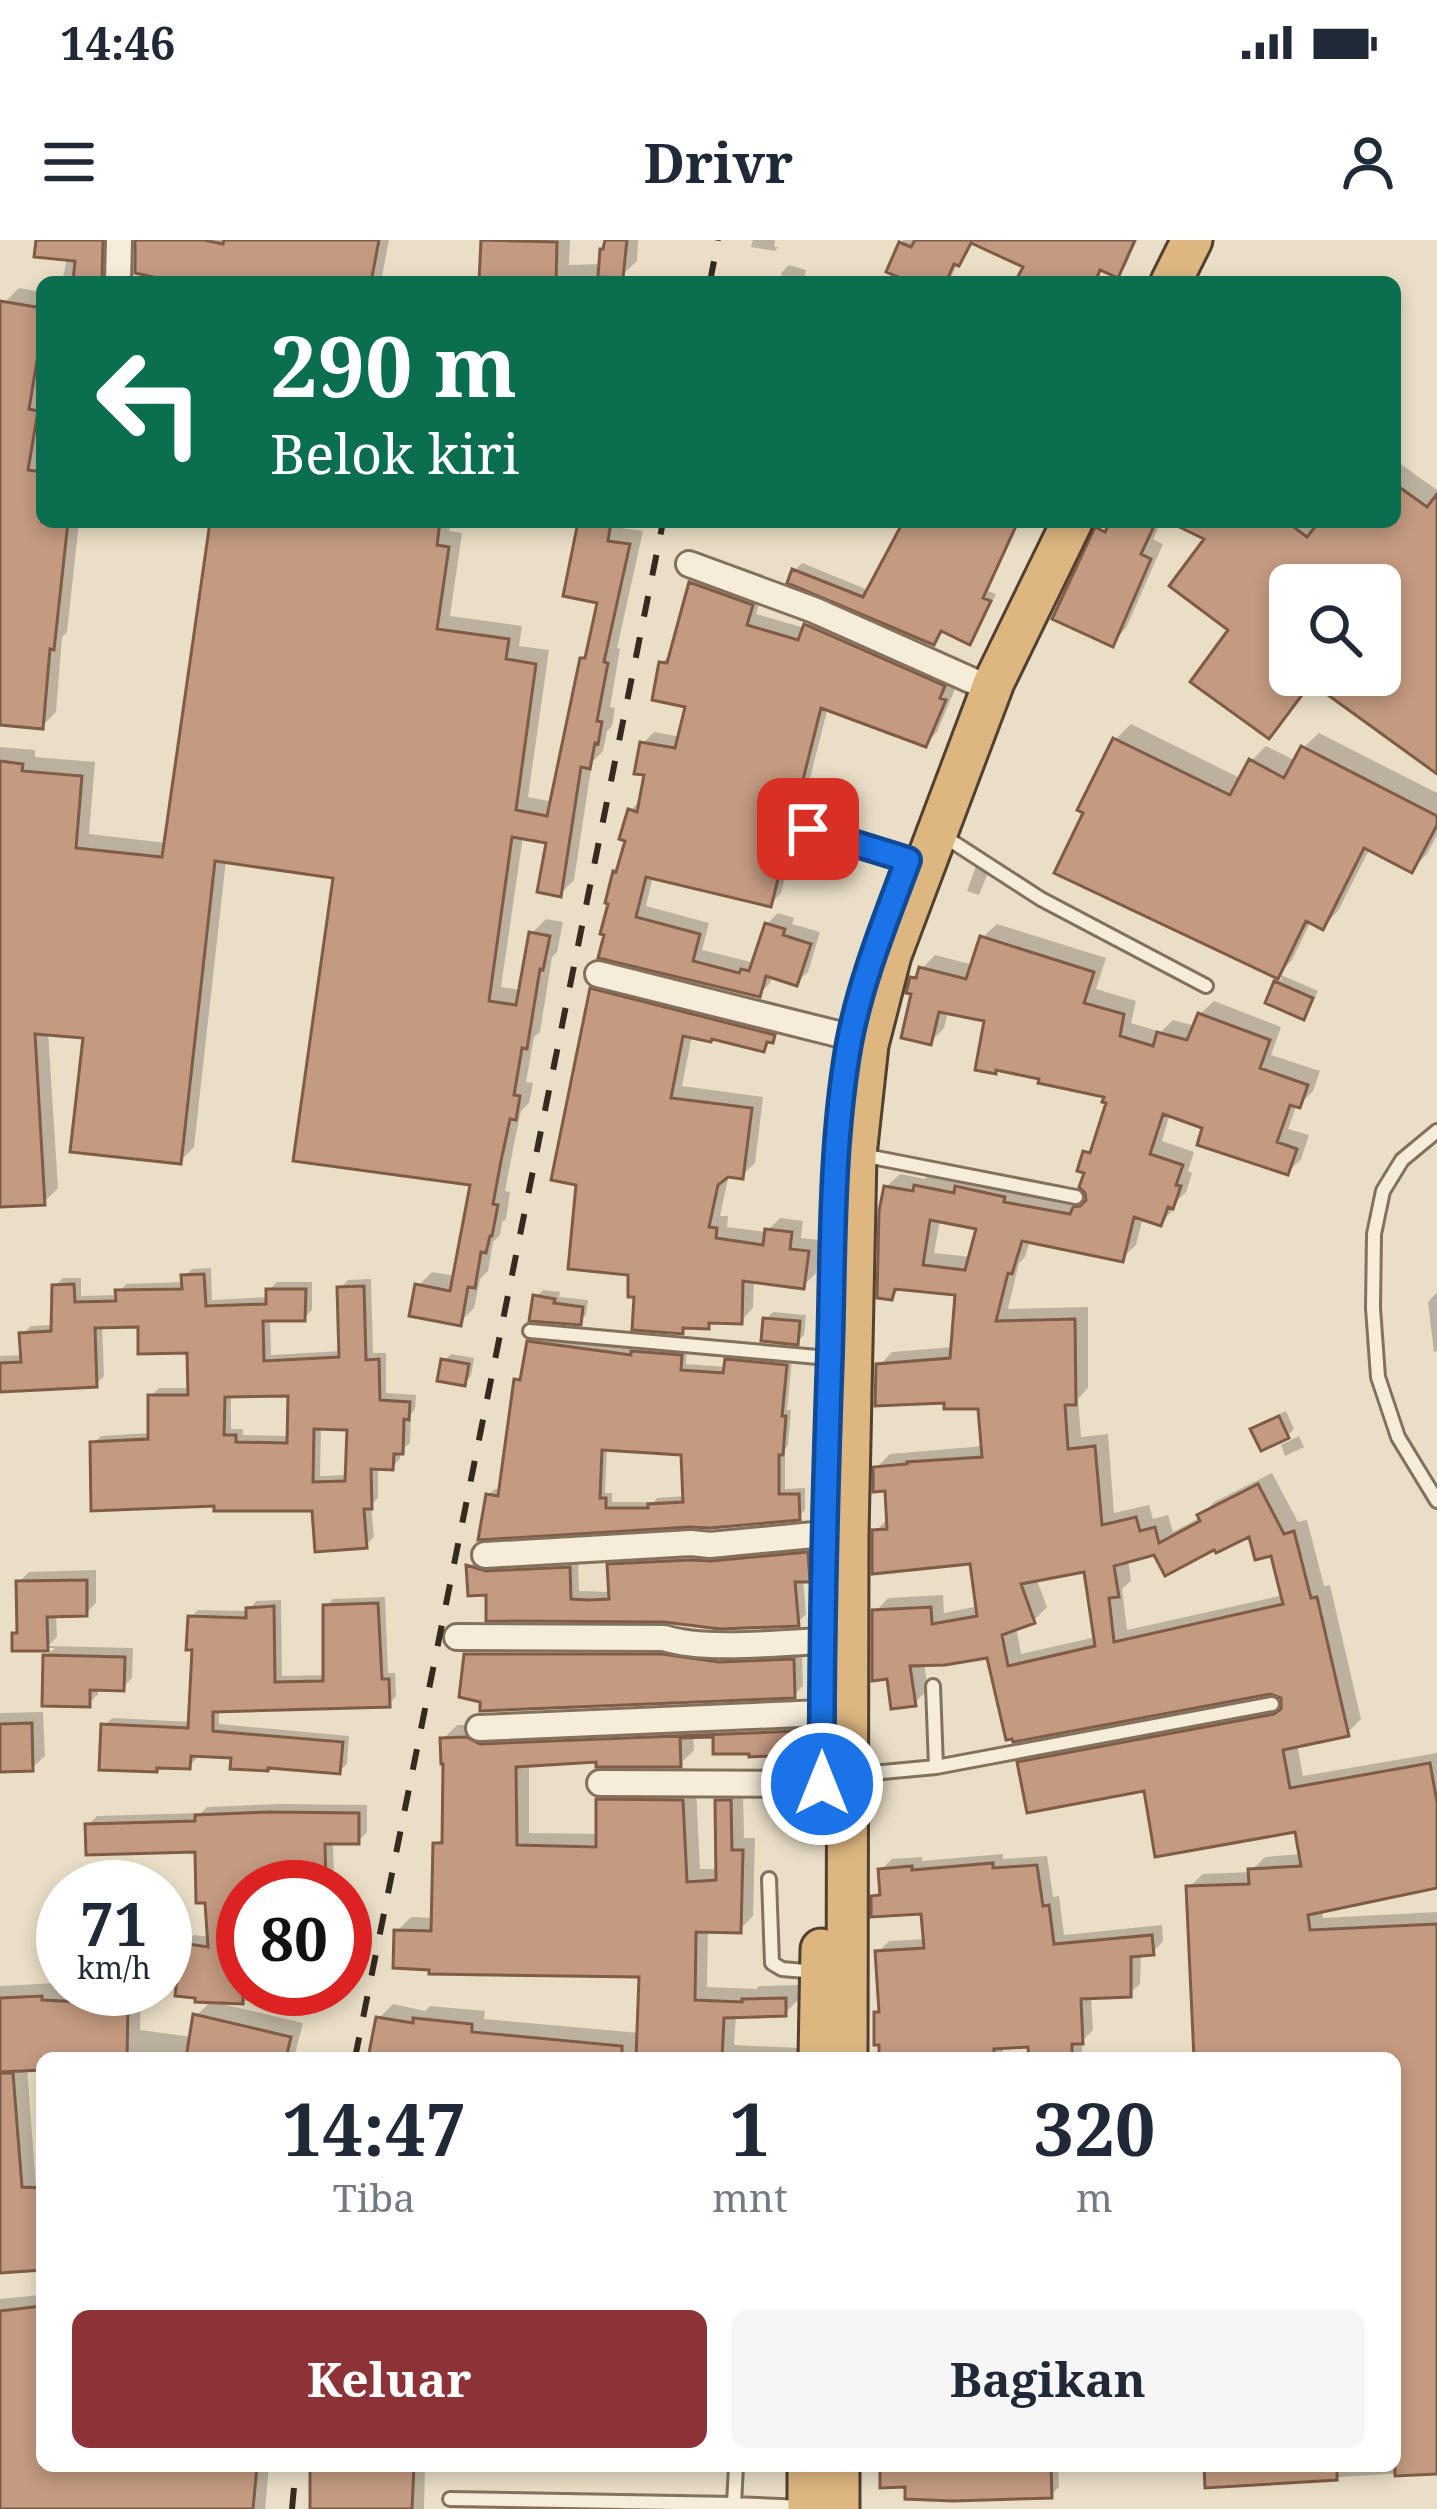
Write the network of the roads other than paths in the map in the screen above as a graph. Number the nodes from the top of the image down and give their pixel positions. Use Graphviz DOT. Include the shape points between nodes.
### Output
graph roads {
  1 [pos="119,240"];
  2 [pos="1192,240"];
  3 [pos="1211,240"];
  4 [pos="118,276"];
  5 [pos="1174,276"];
  6 [pos="1193,276"];
  7 [pos="1049,528"];
  8 [pos="1069,528"];
  9 [pos="689,564"];
  10 [pos="973,681"];
  11 [pos="808,829"];
  12 [pos="936,831"];
  13 [pos="908,860"];
  14 [pos="598,974"];
  15 [pos="1206,986"];
  16 [pos="850,1037"];
  17 [pos="1437,1131"];
  18 [pos="846,1153"];
  19 [pos="1076,1197"];
  20 [pos="530,1330"];
  21 [pos="830,1358"];
  22 [pos="1437,1501"];
  23 [pos="824,1534"];
  24 [pos="485,1555"];
  25 [pos="457,1637"];
  26 [pos="820,1641"];
  27 [pos="933,1686"];
  28 [pos="1272,1704"];
  29 [pos="822,1713"];
  30 [pos="478,1728"];
  31 [pos="937,1767"];
  32 [pos="835,1780"];
  33 [pos="600,1783"];
  34 [pos="769,1879"];
  35 [pos="821,1973"];
  36 [pos="819,2052"];
  37 [pos="847,2052"];
  38 [pos="736,2472"];
  39 [pos="811,2472"];
  40 [pos="837,2472"];
  41 [pos="450,2500"];
  42 [pos="734,2504"];
  43 [pos="828,2508"];
  1 -- 4 [label="street"];
  2 -- 5 [label="highway"];
  3 -- 6 [label="highway"];
  7 -- 10 [label="highway"];
  8 -- 12 [label="highway" via="994,682"];
  9 -- 10 [label="street"];
  10 -- 13 [label="highway"];
  11 -- 13 [label="lane"];
  12 -- 15 [label="lane" via="1041,899"];
  12 -- 18 [label="highway" via="891,955"];
  13 -- 16 [label="highway"];
  14 -- 16 [label="street"];
  16 -- 18 [label="highway"];
  17 -- 22 [label="lane" via="1402,1160 1383,1191 1373,1308 1378,1376 1398,1437"];
  18 -- 19 [label="lane"];
  18 -- 21 [label="highway"];
  18 -- 32 [label="highway" via="845,1643"];
  20 -- 21 [label="lane"];
  21 -- 23 [label="highway"];
  23 -- 24 [label="street"];
  23 -- 26 [label="highway"];
  25 -- 26 [label="street"];
  26 -- 29 [label="highway"];
  27 -- 31 [label="lane"];
  28 -- 31 [label="lane"];
  29 -- 30 [label="street"];
  29 -- 32 [label="highway"];
  31 -- 32 [label="lane"];
  32 -- 33 [label="street"];
  32 -- 35 [label="highway"];
  32 -- 37 [label="highway"];
  34 -- 35 [label="lane" via="772,1963"];
  35 -- 36 [label="highway"];
  38 -- 42 [label="lane"];
  39 -- 43 [label="highway"];
  40 -- 43 [label="highway"];
  41 -- 42 [label="lane"];
  42 -- 43 [label="lane"];
}
